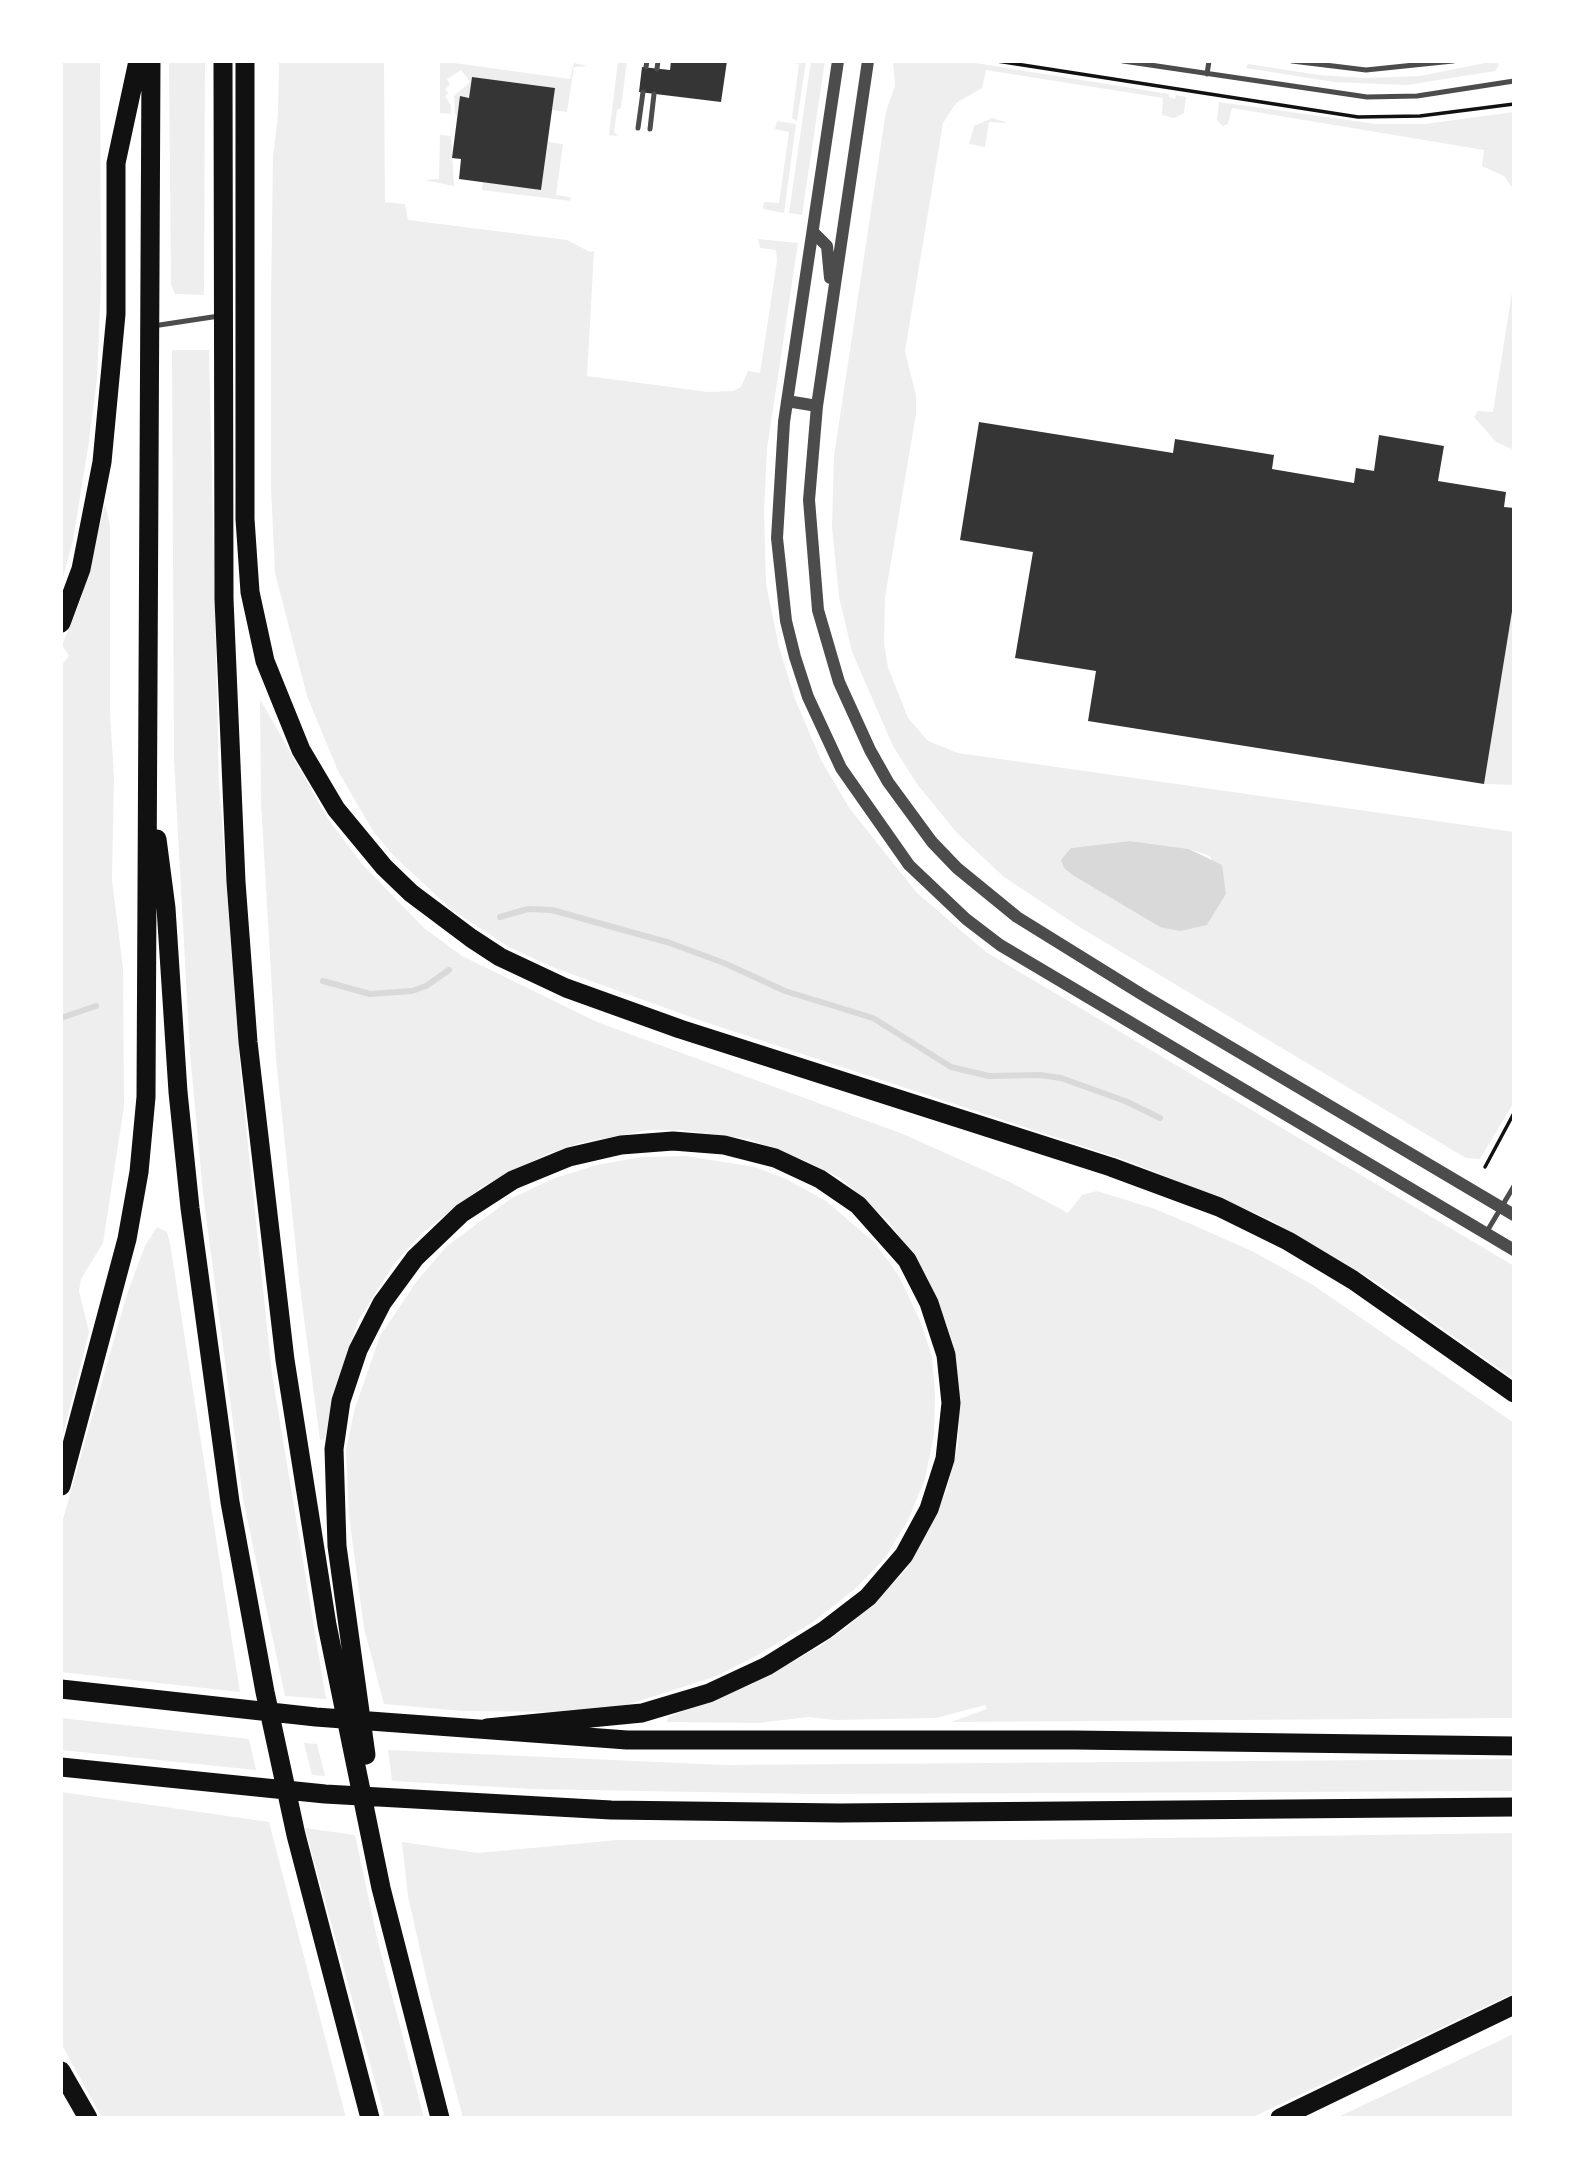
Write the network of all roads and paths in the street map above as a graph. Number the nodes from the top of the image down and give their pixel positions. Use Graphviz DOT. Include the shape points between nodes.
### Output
graph roads {
  1 [pos="138,61"];
  2 [pos="151,61"];
  3 [pos="223,61"];
  4 [pos="245,61"];
  5 [pos="658,61"];
  6 [pos="838,61"];
  7 [pos="868,61"];
  8 [pos="997,61"];
  9 [pos="1124,61"];
  10 [pos="1209,61"];
  11 [pos="1292,61"];
  12 [pos="1452,61"];
  13 [pos="657,69"];
  14 [pos="1207,74"];
  15 [pos="1514,81"];
  16 [pos="643,92"];
  17 [pos="654,94"];
  18 [pos="1222,97"];
  19 [pos="638,128"];
  20 [pos="650,129"];
  21 [pos="813,232"];
  22 [pos="222,315"];
  23 [pos="150,327"];
  24 [pos="827,343"];
  25 [pos="787,401"];
  26 [pos="817,406"];
  27 [pos="61,623"];
  28 [pos="147,758"];
  29 [pos="1514,1113"];
  30 [pos="1485,1167"];
  31 [pos="1514,1186"];
  32 [pos="1501,1208"];
  33 [pos="1514,1216"];
  34 [pos="1486,1233"];
  35 [pos="1514,1250"];
  36 [pos="1514,1393"];
  37 [pos="61,1486"];
  38 [pos="61,1689"];
  39 [pos="487,1728"];
  40 [pos="1514,1746"];
  41 [pos="61,1767"];
  42 [pos="1510,1807"];
  43 [pos="382,1888"];
  44 [pos="1514,2005"];
  45 [pos="61,2070"];
  46 [pos="1354,2082"];
  47 [pos="88,2118"];
  48 [pos="370,2118"];
  49 [pos="440,2118"];
  50 [pos="1280,2118"];
  51 [pos="1300,2118"];
  1 -- 27 [label="highway" via="116,163 117,314 102,462 81,569"];
  2 -- 23 [label="highway"];
  3 -- 22 [label="highway"];
  4 -- 36 [label="highway" via="245,493 250,592 265,661 301,750 336,809 384,867 471,938 566,988 1111,1167 1219,1207 1353,1280"];
  5 -- 13 [label="lane"];
  6 -- 21 [label="street"];
  7 -- 24 [label="street"];
  8 -- 18 [label="path"];
  9 -- 14 [label="lane"];
  10 -- 14 [label="lane"];
  11 -- 12 [label="lane" via="1366,70"];
  14 -- 15 [label="lane" via="1367,97 1417,96"];
  16 -- 19 [label="lane"];
  17 -- 20 [label="lane"];
  21 -- 24 [label="street" via="827,246 830,259"];
  21 -- 25 [label="street"];
  22 -- 23 [label="lane"];
  22 -- 43 [label="highway" via="224,599 248,1042 285,1360 311,1530"];
  23 -- 28 [label="highway"];
  24 -- 26 [label="street"];
  25 -- 26 [label="street"];
  25 -- 34 [label="street" via="777,538 795,657 817,720 841,768 909,865 1000,945"];
  26 -- 32 [label="street" via="810,466 810,536 827,645 853,718 870,750 932,842 986,894 1036,929"];
  28 -- 37 [label="highway" via="148,1059 139,1172 119,1273"];
  28 -- 48 [label="highway" via="166,908 190,1208 230,1502 296,1835"];
  29 -- 30 [label="path"];
  31 -- 32 [label="lane"];
  32 -- 33 [label="street"];
  32 -- 34 [label="lane"];
  34 -- 35 [label="street"];
  38 -- 39 [label="highway" via="218,1707"];
  39 -- 40 [label="highway" via="526,1735 654,1740"];
  39 -- 43 [label="highway" via="642,1713 740,1680 798,1648 868,1597 919,1531 938,1484 950,1430 950,1379 939,1330 919,1281 892,1240 858,1205 820,1179 775,1158 698,1142 621,1145 569,1157 513,1180 462,1213 415,1258 382,1303 358,1350 341,1401 333,1470 337,1546"];
  41 -- 42 [label="highway" via="233,1786 599,1810 762,1813"];
  43 -- 49 [label="highway"];
  44 -- 46 [label="highway"];
  45 -- 47 [label="highway"];
  46 -- 50 [label="highway"];
  46 -- 51 [label="highway"];
}
